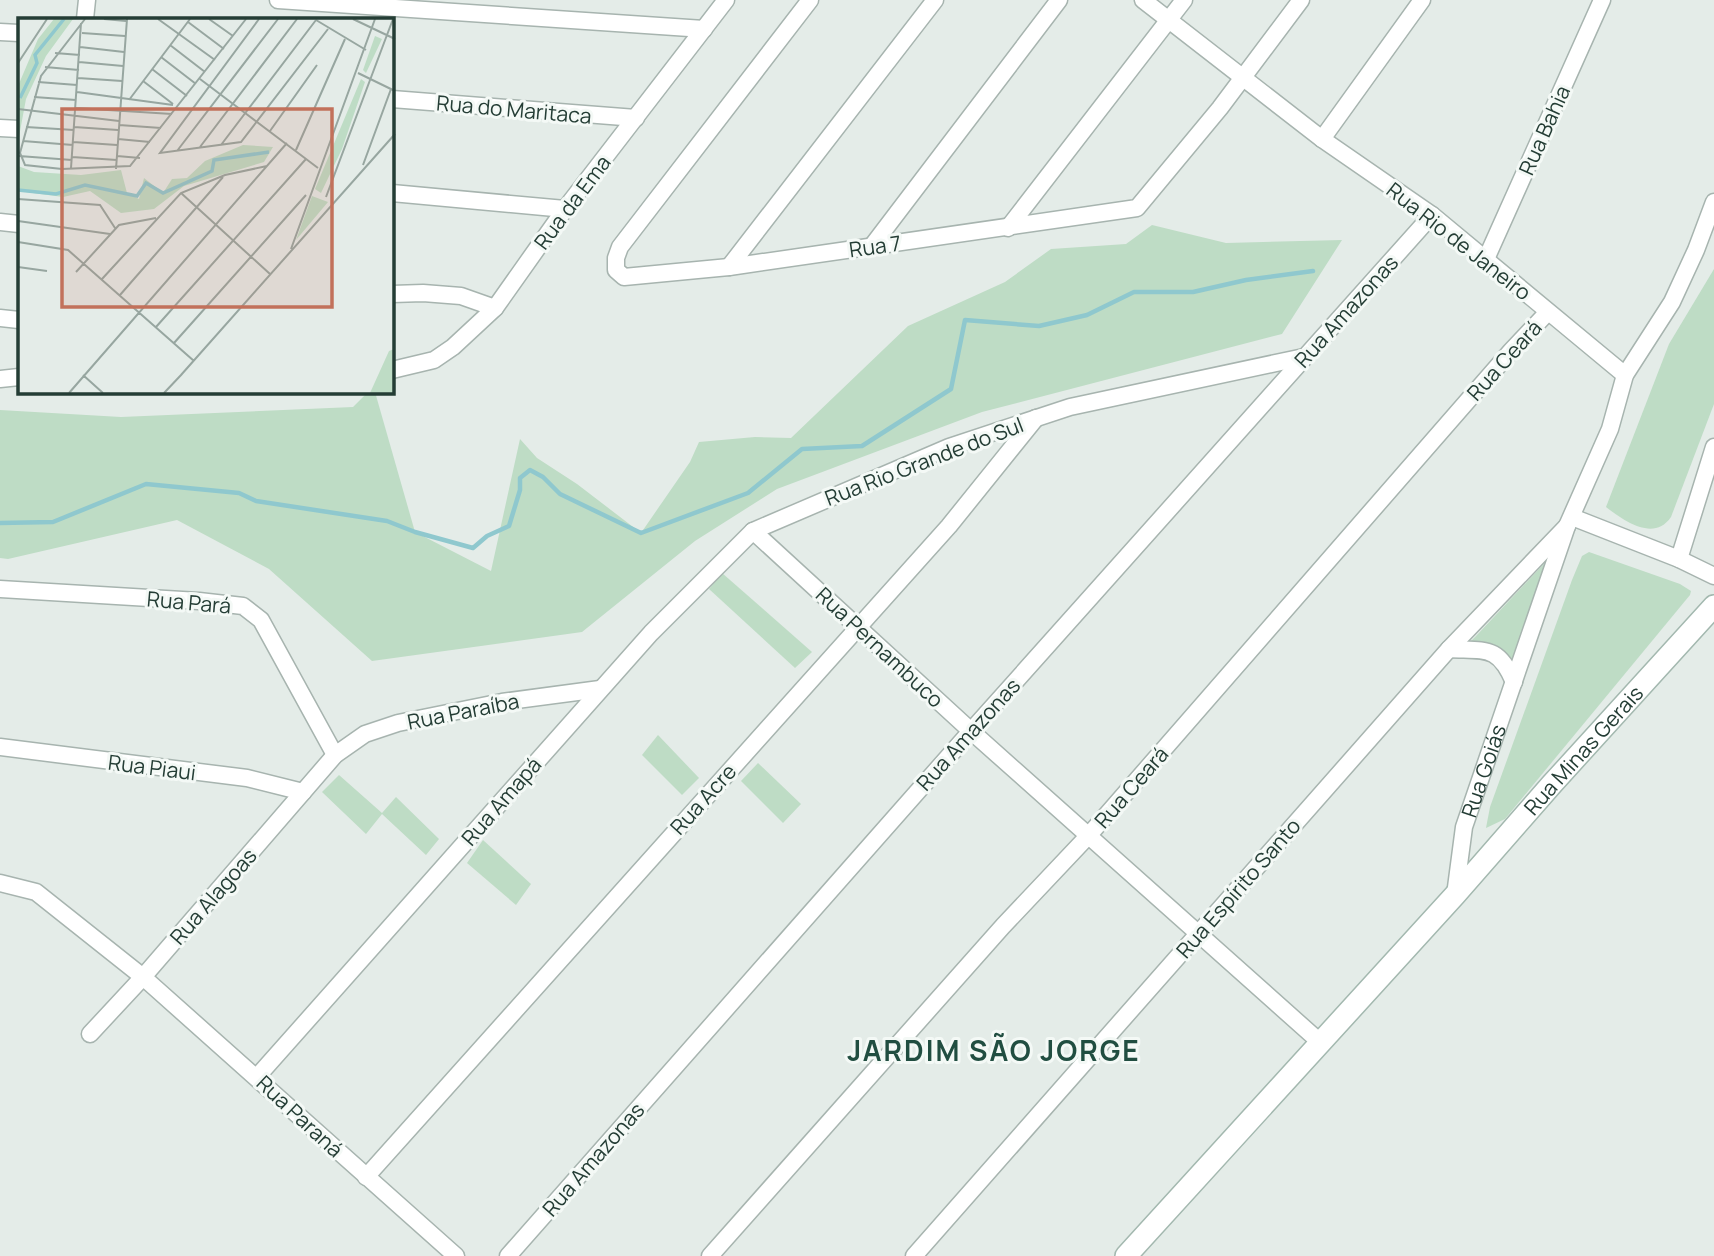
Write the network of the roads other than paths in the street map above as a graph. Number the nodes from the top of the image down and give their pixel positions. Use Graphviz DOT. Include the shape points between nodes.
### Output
graph roads {
  1 [pos="87,0"];
  2 [pos="278,0"];
  3 [pos="726,0"];
  4 [pos="810,0"];
  5 [pos="935,0"];
  6 [pos="1059,0"];
  7 [pos="1143,0"];
  8 [pos="1184,0"];
  9 [pos="1301,0"];
  10 [pos="1422,0"];
  11 [pos="1602,0"];
  12 [pos="365,8"];
  13 [pos="85,18"];
  14 [pos="1169,19"];
  15 [pos="704,29"];
  16 [pos="0,32"];
  17 [pos="18,33"];
  18 [pos="1241,78"];
  19 [pos="394,99"];
  20 [pos="636,118"];
  21 [pos="0,128"];
  22 [pos="18,129"];
  23 [pos="1322,139"];
  24 [pos="394,193"];
  25 [pos="1714,202"];
  26 [pos="565,209"];
  27 [pos="1432,215"];
  28 [pos="0,222"];
  29 [pos="18,224"];
  30 [pos="1008,228"];
  31 [pos="872,246"];
  32 [pos="1486,259"];
  33 [pos="729,267"];
  34 [pos="394,294"];
  35 [pos="495,309"];
  36 [pos="1547,313"];
  37 [pos="0,318"];
  38 [pos="18,320"];
  39 [pos="1304,357"];
  40 [pos="394,370"];
  41 [pos="1625,375"];
  42 [pos="18,377"];
  43 [pos="0,379"];
  44 [pos="1036,418"];
  45 [pos="1714,447"];
  46 [pos="1570,521"];
  47 [pos="753,531"];
  48 [pos="1679,559"];
  49 [pos="1714,576"];
  50 [pos="0,589"];
  51 [pos="1714,606"];
  52 [pos="858,625"];
  53 [pos="1449,649"];
  54 [pos="1514,682"];
  55 [pos="600,690"];
  56 [pos="971,731"];
  57 [pos="0,747"];
  58 [pos="335,755"];
  59 [pos="303,792"];
  60 [pos="1089,835"];
  61 [pos="0,883"];
  62 [pos="1455,895"];
  63 [pos="1199,932"];
  64 [pos="143,977"];
  65 [pos="90,1034"];
  66 [pos="1321,1043"];
  67 [pos="257,1077"];
  68 [pos="366,1177"];
  69 [pos="456,1256"];
  70 [pos="508,1256"];
  71 [pos="710,1256"];
  72 [pos="914,1256"];
  73 [pos="1126,1256"];
  1 -- 13 [label="street"];
  2 -- 12 [label="street"];
  3 -- 15 [label="street, Rua da Ema"];
  4 -- 33 [label="street, Rua 7" via="616,258 616,270 624,277"];
  5 -- 33 [label="street"];
  6 -- 31 [label="street"];
  7 -- 14 [label="street, Rua Rio de Janeiro"];
  8 -- 14 [label="street"];
  9 -- 18 [label="street"];
  10 -- 23 [label="street"];
  11 -- 32 [label="street, Rua Bahia"];
  12 -- 15 [label="street"];
  14 -- 18 [label="street, Rua Rio de Janeiro"];
  14 -- 30 [label="street"];
  15 -- 20 [label="street, Rua da Ema"];
  16 -- 17 [label="street"];
  18 -- 23 [label="street, Rua Rio de Janeiro"];
  18 -- 30 [label="street, Rua 7" via="1137,208"];
  19 -- 20 [label="street, Rua do Maritaca"];
  20 -- 26 [label="street, Rua da Ema"];
  21 -- 22 [label="street"];
  23 -- 27 [label="street, Rua Rio de Janeiro"];
  24 -- 26 [label="street"];
  25 -- 41 [label="street, Rua Goiás" via="1671,302"];
  26 -- 35 [label="street, Rua da Ema"];
  27 -- 32 [label="street, Rua Rio de Janeiro"];
  27 -- 39 [label="street, Rua Amazonas"];
  28 -- 29 [label="street"];
  30 -- 31 [label="street, Rua 7"];
  31 -- 33 [label="street, Rua 7"];
  32 -- 36 [label="street, Rua Rio de Janeiro"];
  34 -- 35 [label="street" via="461,296"];
  35 -- 40 [label="street, Rua da Ema" via="434,360"];
  36 -- 41 [label="street, Rua Rio de Janeiro"];
  36 -- 60 [label="street, Rua Ceará"];
  37 -- 38 [label="street"];
  39 -- 44 [label="street, Rua Rio Grande do Sul"];
  39 -- 56 [label="street, Rua Amazonas"];
  41 -- 46 [label="street, Rua Goiás" via="1610,429"];
  42 -- 43 [label="street"];
  44 -- 47 [label="street, Rua Rio Grande do Sul" via="949,447"];
  44 -- 52 [label="street, Rua Acre" via="949,526"];
  45 -- 48 [label="street"];
  46 -- 48 [label="street"];
  46 -- 53 [label="street, Rua Espírito Santo"];
  46 -- 54 [label="street, Rua Goiás"];
  47 -- 52 [label="street, Rua Pernambuco"];
  47 -- 55 [label="street, Rua Amapá"];
  48 -- 49 [label="street"];
  50 -- 58 [label="street, Rua Pará" via="243,606 261,620"];
  51 -- 62 [label="street, Rua Minas Gerais"];
  52 -- 56 [label="street, Rua Pernambuco"];
  52 -- 68 [label="street, Rua Acre"];
  53 -- 54 [label="street" via="1488,651 1505,662"];
  53 -- 63 [label="street, Rua Espírito Santo"];
  54 -- 62 [label="street, Rua Goiás" via="1464,827"];
  55 -- 58 [label="street, Rua Paraíba" via="502,702 398,723 365,734"];
  55 -- 67 [label="street, Rua Amapá"];
  56 -- 60 [label="street, Rua Pernambuco"];
  56 -- 70 [label="street, Rua Amazonas"];
  57 -- 59 [label="street, Rua Piaui" via="247,778"];
  58 -- 59 [label="street, Rua Alagoas"];
  59 -- 64 [label="street, Rua Alagoas"];
  60 -- 63 [label="street, Rua Pernambuco"];
  60 -- 71 [label="street, Rua Ceará"];
  61 -- 64 [label="street, Rua Paraná" via="36,892"];
  62 -- 66 [label="street"];
  63 -- 66 [label="street, Rua Pernambuco"];
  63 -- 72 [label="street, Rua Espírito Santo"];
  64 -- 65 [label="street, Rua Alagoas"];
  64 -- 67 [label="street, Rua Paraná"];
  66 -- 73 [label="street"];
  67 -- 68 [label="street, Rua Paraná"];
  68 -- 69 [label="street, Rua Paraná"];
}
